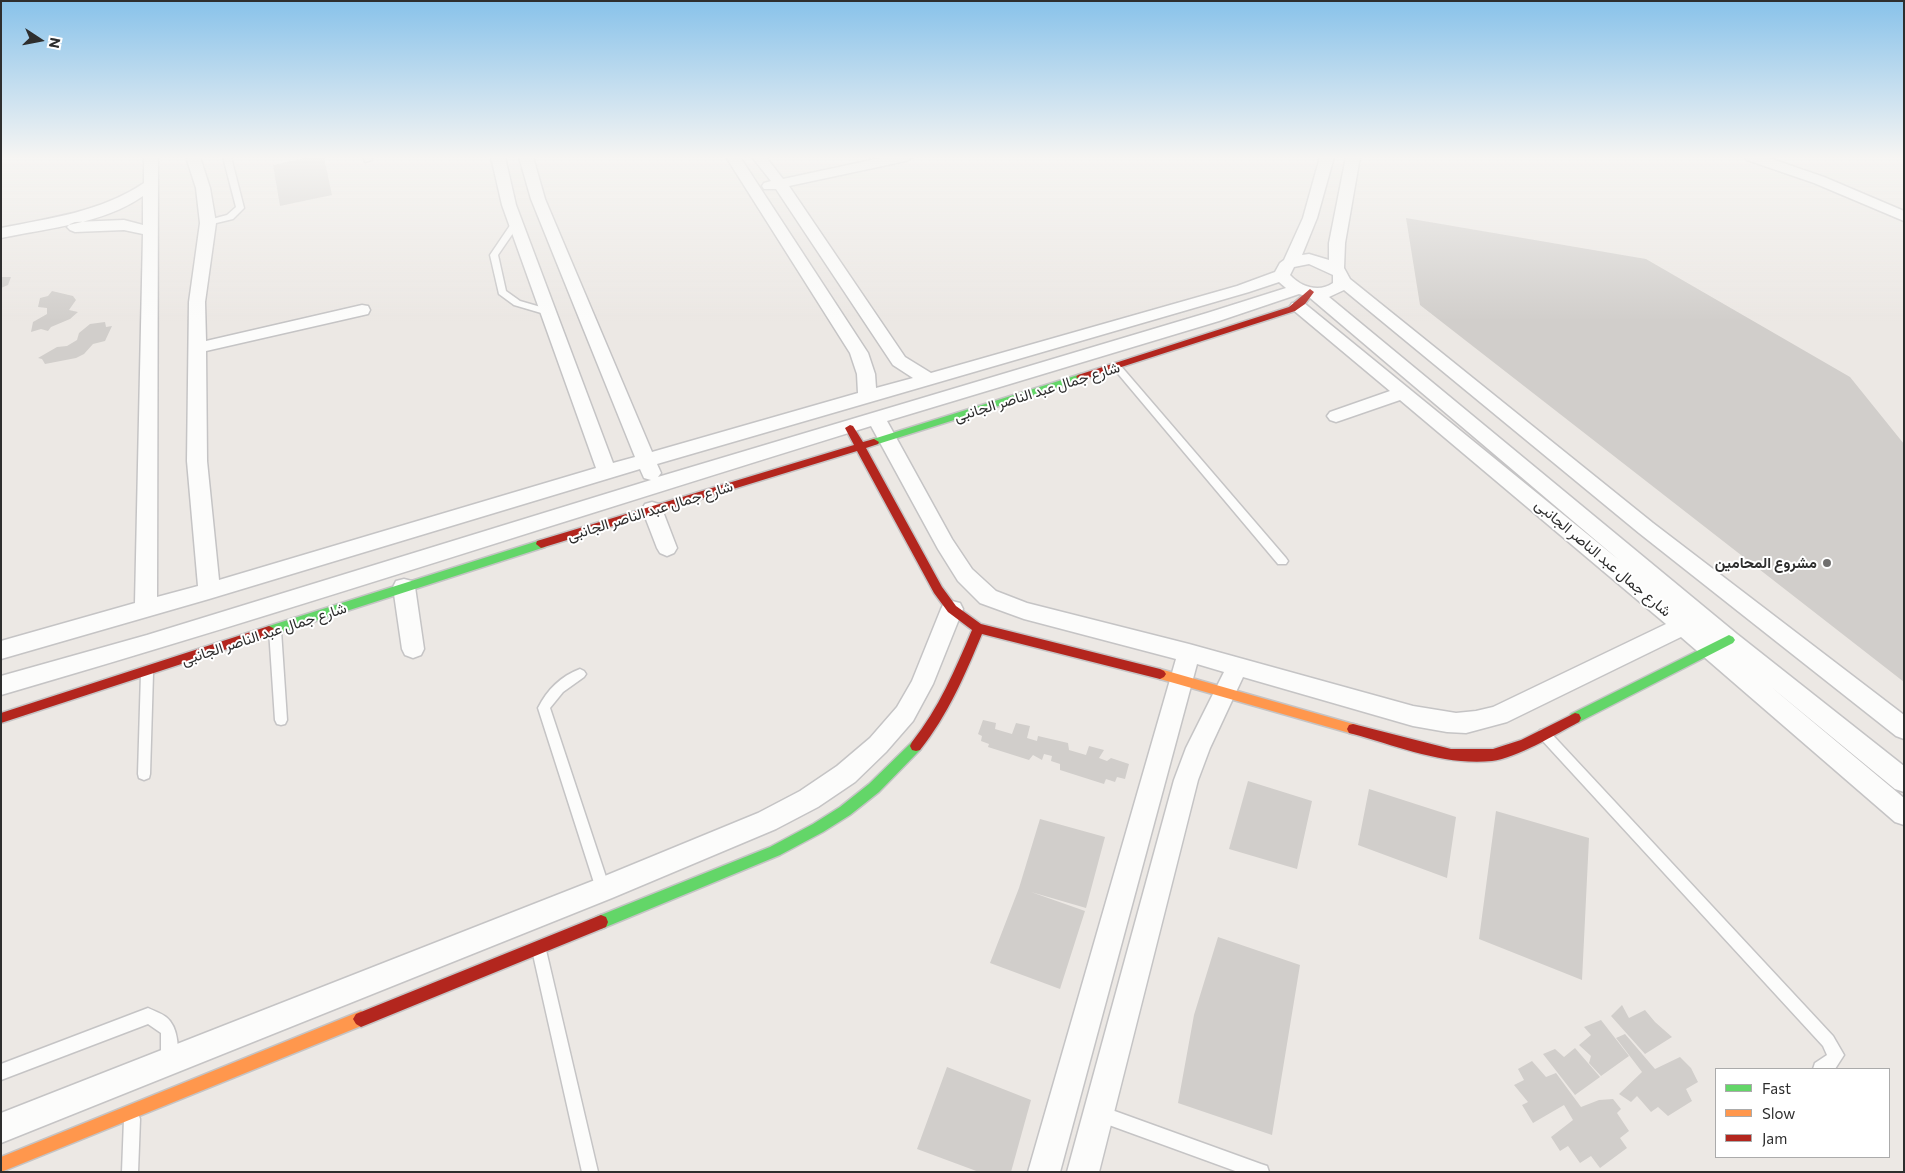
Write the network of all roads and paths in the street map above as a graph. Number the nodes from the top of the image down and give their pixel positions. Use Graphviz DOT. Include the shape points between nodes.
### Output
graph roads {
  1 [pos="93,212"];
  2 [pos="151,212"];
  3 [pos="206,212"];
  4 [pos="236,212"];
  5 [pos="520,212"];
  6 [pos="528,212"];
  7 [pos="768,212"];
  8 [pos="797,212"];
  9 [pos="1312,212"];
  10 [pos="1343,212"];
  11 [pos="1892,212"];
  12 [pos="1904,217"];
  13 [pos="208,223"];
  14 [pos="516,223"];
  15 [pos="151,231"];
  16 [pos="1,233"];
  17 [pos="1,242"];
  18 [pos="1287,268"];
  19 [pos="1339,275"];
  20 [pos="1305,295"];
  21 [pos="362,310"];
  22 [pos="548,312"];
  23 [pos="197,348"];
  24 [pos="1117,367"];
  25 [pos="926,378"];
  26 [pos="1404,392"];
  27 [pos="866,396"];
  28 [pos="1336,416"];
  29 [pos="850,428"];
  30 [pos="882,429"];
  31 [pos="860,447"];
  32 [pos="646,460"];
  33 [pos="606,472"];
  34 [pos="656,485"];
  35 [pos="652,509"];
  36 [pos="1646,528"];
  37 [pos="667,548"];
  38 [pos="1604,548"];
  39 [pos="411,560"];
  40 [pos="1282,560"];
  41 [pos="410,585"];
  42 [pos="209,591"];
  43 [pos="146,609"];
  44 [pos="952,609"];
  45 [pos="1691,621"];
  46 [pos="978,628"];
  47 [pos="275,630"];
  48 [pos="146,644"];
  49 [pos="1720,645"];
  50 [pos="413,649"];
  51 [pos="1,650"];
  52 [pos="1189,653"];
  53 [pos="1239,667"];
  54 [pos="147,672"];
  55 [pos="580,674"];
  56 [pos="1182,679"];
  57 [pos="1,686"];
  58 [pos="1225,691"];
  59 [pos="1,718"];
  60 [pos="281,720"];
  61 [pos="1904,729"];
  62 [pos="1543,734"];
  63 [pos="144,774"];
  64 [pos="1904,781"];
  65 [pos="1904,814"];
  66 [pos="603,889"];
  67 [pos="531,918"];
  68 [pos="538,946"];
  69 [pos="169,1063"];
  70 [pos="1823,1068"];
  71 [pos="1,1072"];
  72 [pos="167,1098"];
  73 [pos="132,1112"];
  74 [pos="1098,1113"];
  75 [pos="1,1128"];
  76 [pos="1,1165"];
  77 [pos="130,1172"];
  78 [pos="590,1172"];
  79 [pos="1044,1172"];
  80 [pos="1083,1172"];
  81 [pos="1261,1172"];
  1 -- 16 [label="street"];
  2 -- 15 [label="street"];
  3 -- 13 [label="street"];
  4 -- 13 [label="lane" via="230,217"];
  5 -- 14 [label="street"];
  6 -- 32 [label="street"];
  7 -- 27 [label="street" via="858,353 866,374"];
  8 -- 25 [label="street" via="899,361"];
  9 -- 18 [label="street"];
  10 -- 19 [label="street" via="1337,243"];
  11 -- 12 [label="street"];
  13 -- 23 [label="street" via="197,302"];
  14 -- 22 [label="street"];
  14 -- 22 [label="lane" via="494,255 502,292 517,303"];
  15 -- 17 [label="street" via="124,225 90,225"];
  15 -- 43 [label="street"];
  18 -- 19 [label="street" via="1309,260 1329,265"];
  18 -- 20 [label="street" via="1285,280"];
  18 -- 25 [label="street" via="1244,289"];
  19 -- 20 [label="street" via="1339,286 1333,290"];
  19 -- 36 [label="street"];
  20 -- 24 [label="street, شارع جمال عبد الناصر الجانبى"];
  20 -- 26 [label="street, شارع جمال عبد الناصر الجانبى"];
  20 -- 30 [label="street" via="1214,317"];
  20 -- 38 [label="street"];
  21 -- 23 [label="street"];
  22 -- 33 [label="street"];
  23 -- 42 [label="street" via="197,462"];
  24 -- 30 [label="street, شارع جمال عبد الناصر الجانبى"];
  24 -- 40 [label="lane"];
  25 -- 27 [label="street"];
  26 -- 28 [label="street"];
  26 -- 38 [label="street, شارع جمال عبد الناصر الجانبى"];
  27 -- 32 [label="street"];
  29 -- 30 [label="street"];
  29 -- 31 [label="street"];
  29 -- 34 [label="street"];
  30 -- 31 [label="street, شارع جمال عبد الناصر الجانبى"];
  30 -- 52 [label="street" via="945,544 965,574 988,597 1024,610"];
  31 -- 35 [label="street, شارع جمال عبد الناصر الجانبى"];
  31 -- 44 [label="street" via="938,590"];
  32 -- 33 [label="street"];
  32 -- 34 [label="street"];
  33 -- 42 [label="street"];
  34 -- 39 [label="street"];
  35 -- 37 [label="street"];
  35 -- 41 [label="street, شارع جمال عبد الناصر الجانبى"];
  36 -- 38 [label="street"];
  36 -- 61 [label="street"];
  38 -- 45 [label="street, شارع جمال عبد الناصر الجانبى"];
  39 -- 41 [label="street"];
  39 -- 48 [label="street"];
  41 -- 47 [label="street, شارع جمال عبد الناصر الجانبى"];
  41 -- 50 [label="street"];
  42 -- 43 [label="street"];
  43 -- 51 [label="street"];
  44 -- 46 [label="street"];
  44 -- 66 [label="street" via="922,684 904,714 878,745 846,774 767,821"];
  45 -- 49 [label="street, شارع جمال عبد الناصر الجانبى"];
  45 -- 53 [label="street" via="1499,715 1474,723 1444,723 1413,716"];
  46 -- 56 [label="street"];
  46 -- 68 [label="street" via="935,722 906,757 833,819 775,851"];
  47 -- 54 [label="street, شارع جمال عبد الناصر الجانبى"];
  47 -- 60 [label="lane"];
  48 -- 54 [label="street"];
  48 -- 57 [label="street"];
  49 -- 62 [label="street"];
  49 -- 64 [label="street"];
  49 -- 65 [label="street, شارع جمال عبد الناصر الجانبى"];
  52 -- 53 [label="street"];
  52 -- 56 [label="street"];
  53 -- 58 [label="street"];
  54 -- 59 [label="street, شارع جمال عبد الناصر الجانبى"];
  54 -- 63 [label="lane"];
  55 -- 66 [label="lane" via="564,682 544,708"];
  56 -- 58 [label="street"];
  56 -- 79 [label="street"];
  58 -- 62 [label="street" via="1451,755 1493,755"];
  58 -- 74 [label="street" via="1186,780"];
  62 -- 70 [label="lane" via="1828,1041 1836,1055"];
  66 -- 67 [label="street"];
  67 -- 68 [label="street"];
  67 -- 69 [label="street"];
  68 -- 72 [label="street"];
  68 -- 78 [label="lane"];
  69 -- 71 [label="lane" via="169,1030 161,1020 148,1016"];
  69 -- 72 [label="street"];
  69 -- 75 [label="street"];
  72 -- 73 [label="street"];
  73 -- 76 [label="street"];
  73 -- 77 [label="lane"];
  74 -- 80 [label="street"];
  74 -- 81 [label="lane"];
}
